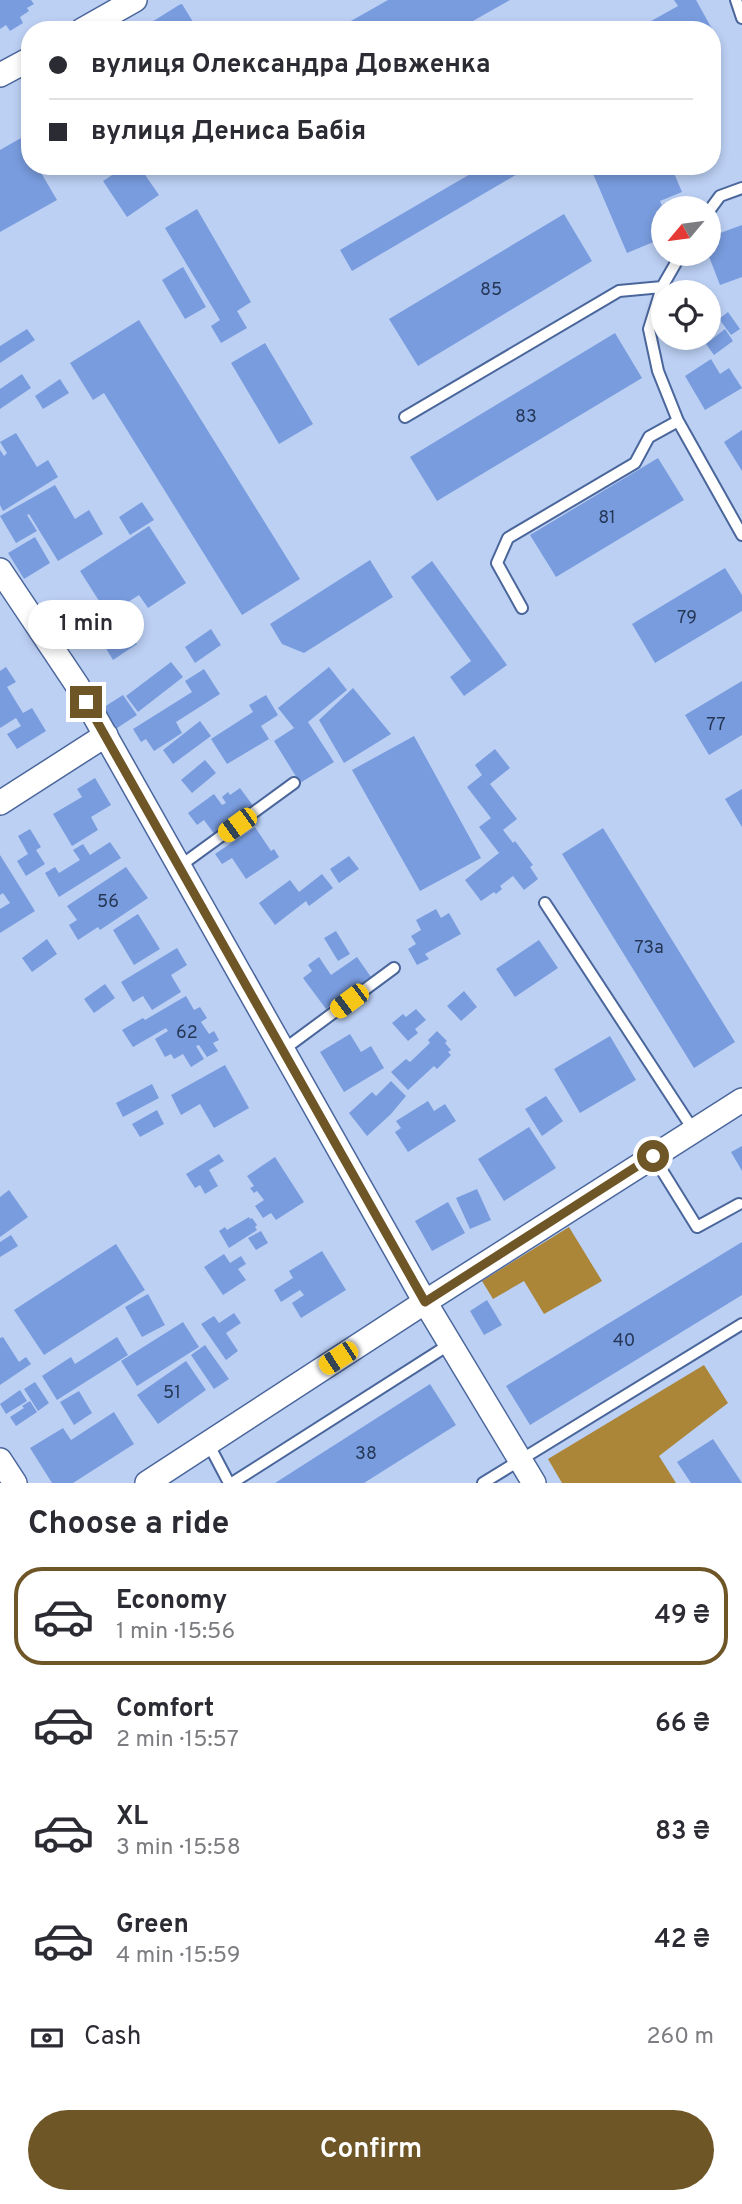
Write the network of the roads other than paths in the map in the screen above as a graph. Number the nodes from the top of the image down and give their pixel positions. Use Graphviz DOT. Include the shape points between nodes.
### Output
graph roads {
  1 [pos="135,0"];
  2 [pos="736,0"];
  3 [pos="742,18"];
  4 [pos="98,21"];
  5 [pos="21,64"];
  6 [pos="0,75"];
  7 [pos="742,188"];
  8 [pos="720,196"];
  9 [pos="651,288"];
  10 [pos="654,350"];
  11 [pos="405,417"];
  12 [pos="678,421"];
  13 [pos="742,535"];
  14 [pos="0,570"];
  15 [pos="523,608"];
  16 [pos="106,735"];
  17 [pos="293,783"];
  18 [pos="0,803"];
  19 [pos="180,866"];
  20 [pos="545,904"];
  21 [pos="394,968"];
  22 [pos="283,1050"];
  23 [pos="742,1100"];
  24 [pos="694,1131"];
  25 [pos="653,1156"];
  26 [pos="739,1203"];
  27 [pos="425,1302"];
  28 [pos="742,1324"];
  29 [pos="450,1344"];
  30 [pos="208,1443"];
  31 [pos="0,1460"];
  32 [pos="521,1461"];
  33 [pos="15,1483"];
  34 [pos="147,1483"];
  35 [pos="231,1483"];
  36 [pos="483,1483"];
  37 [pos="534,1483"];
  1 -- 4 [label="street"];
  2 -- 3 [label="lane"];
  5 -- 6 [label="street"];
  7 -- 8 [label="lane"];
  9 -- 11 [label="lane" via="620,290"];
  10 -- 12 [label="lane"];
  12 -- 13 [label="lane"];
  12 -- 15 [label="lane" via="649,437 635,463 508,538 496,563"];
  14 -- 16 [label="street"];
  16 -- 18 [label="street"];
  16 -- 19 [label="street"];
  17 -- 19 [label="lane"];
  19 -- 22 [label="street"];
  20 -- 24 [label="lane"];
  21 -- 22 [label="lane"];
  22 -- 27 [label="street"];
  23 -- 24 [label="street"];
  24 -- 25 [label="street"];
  25 -- 26 [label="lane" via="697,1227"];
  25 -- 27 [label="street"];
  27 -- 29 [label="street"];
  27 -- 30 [label="street"];
  28 -- 32 [label="lane"];
  29 -- 32 [label="street"];
  29 -- 35 [label="lane"];
  30 -- 34 [label="street"];
  30 -- 35 [label="lane"];
  31 -- 33 [label="street"];
  32 -- 36 [label="lane"];
  32 -- 37 [label="street"];
}
